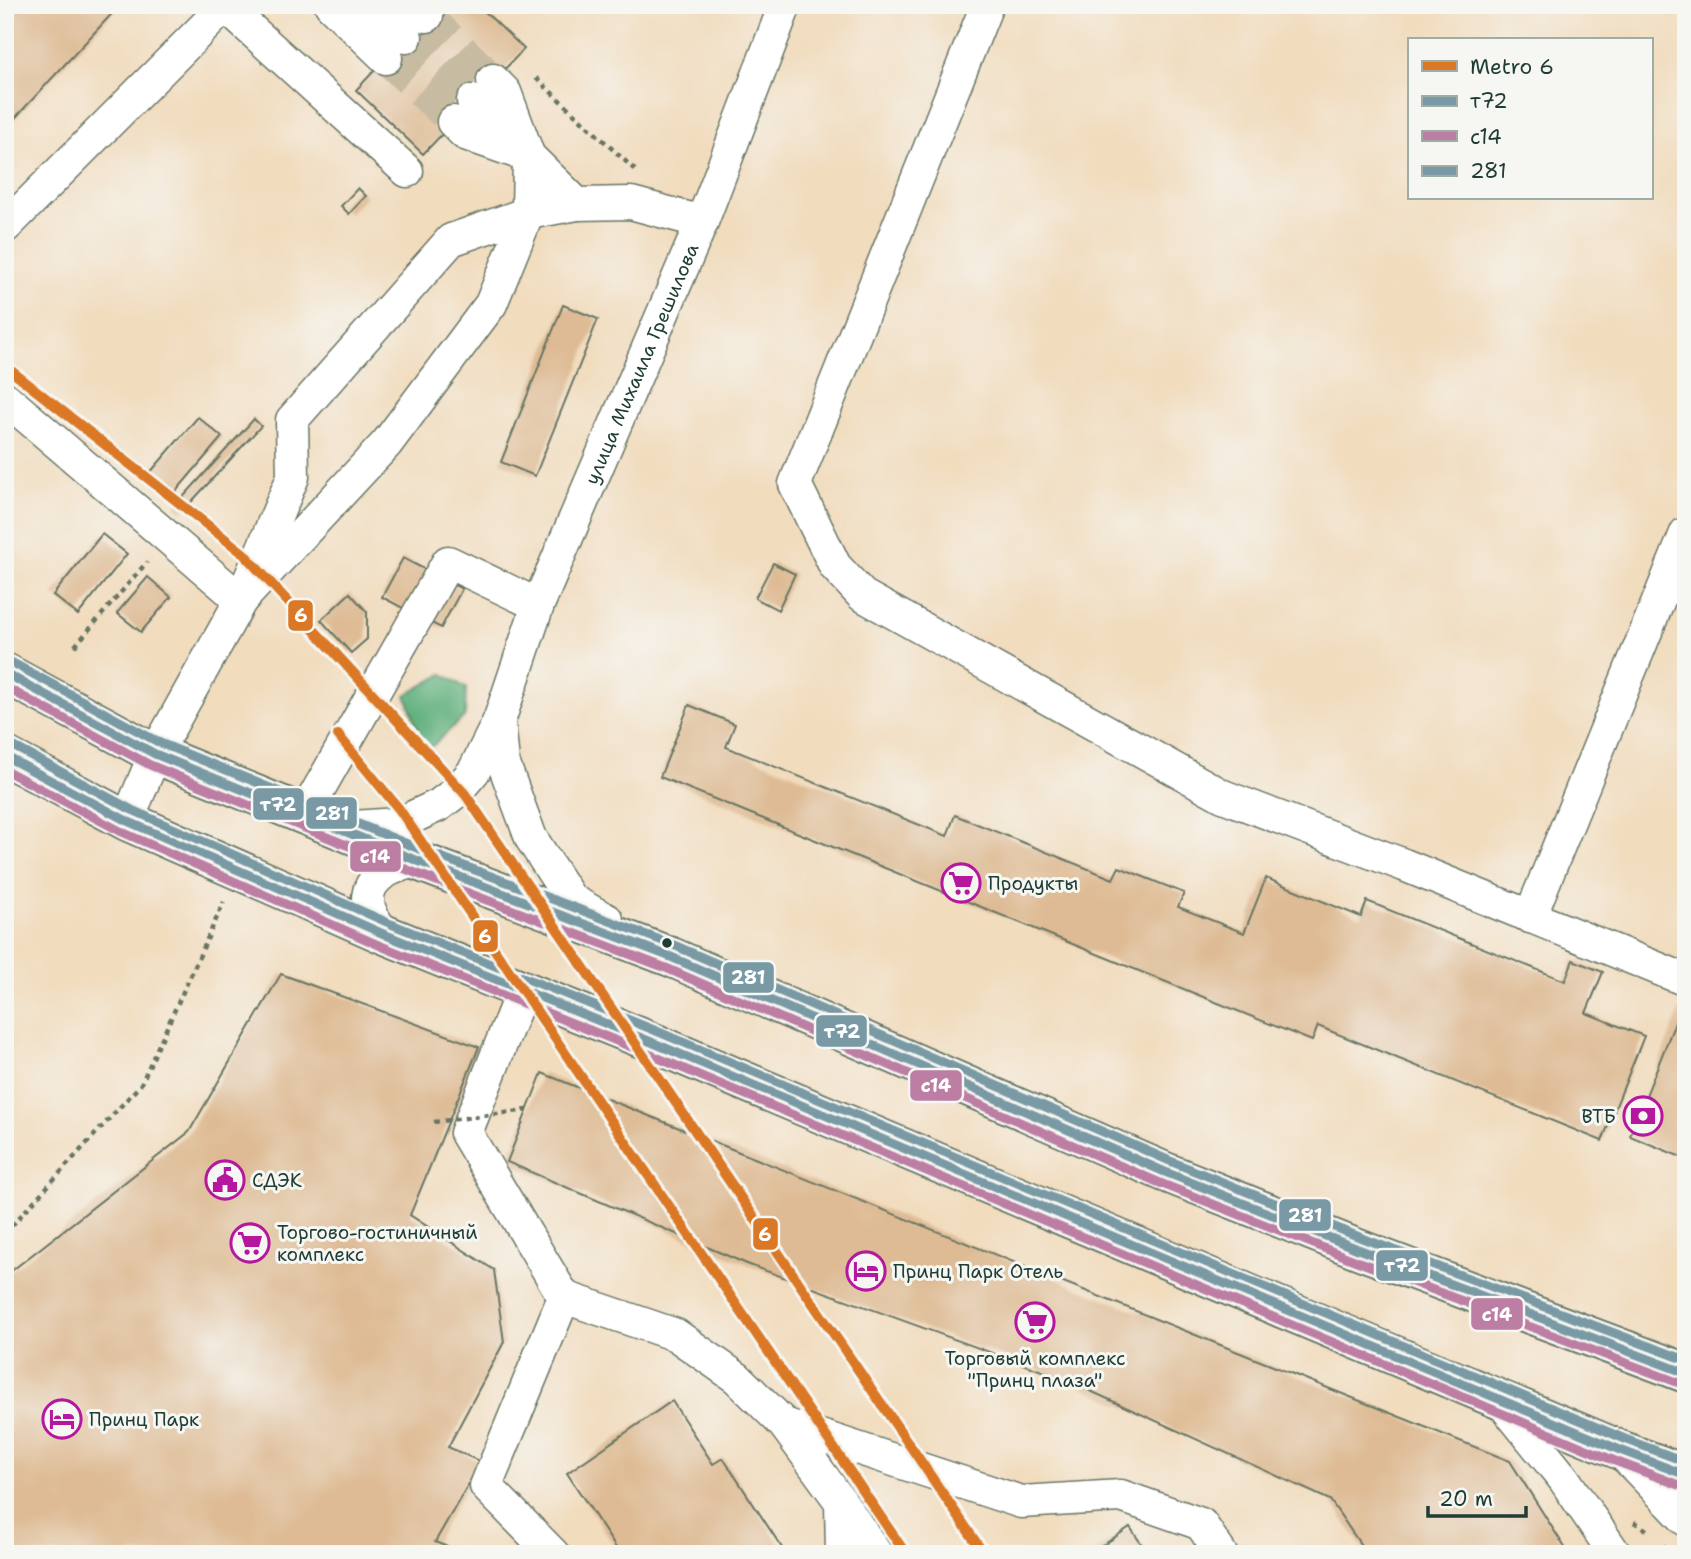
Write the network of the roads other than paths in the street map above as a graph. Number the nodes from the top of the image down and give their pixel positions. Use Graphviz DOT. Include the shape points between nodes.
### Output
graph roads {
  1 [pos="331,5"];
  2 [pos="373,5"];
  3 [pos="785,5"];
  4 [pos="987,5"];
  5 [pos="226,6"];
  6 [pos="409,29"];
  7 [pos="529,157"];
  8 [pos="407,171"];
  9 [pos="577,204"];
  10 [pos="528,213"];
  11 [pos="702,222"];
  12 [pos="5,227"];
  13 [pos="5,398"];
  14 [pos="1686,533"];
  15 [pos="241,600"];
  16 [pos="538,605"];
  17 [pos="5,673"];
  18 [pos="499,721"];
  19 [pos="155,754"];
  20 [pos="5,756"];
  21 [pos="127,821"];
  22 [pos="321,821"];
  23 [pos="418,861"];
  24 [pos="1530,918"];
  25 [pos="386,935"];
  26 [pos="671,957"];
  27 [pos="1686,980"];
  28 [pos="522,991"];
  29 [pos="564,1297"];
  30 [pos="1686,1373"];
  31 [pos="1500,1400"];
  32 [pos="784,1424"];
  33 [pos="1619,1450"];
  34 [pos="1686,1475"];
  35 [pos="841,1502"];
  36 [pos="1686,1520"];
  37 [pos="553,1554"];
  38 [pos="842,1554"];
  39 [pos="876,1554"];
  40 [pos="1221,1554"];
  41 [pos="1615,1554"];
  1 -- 6 [label="street"];
  2 -- 6 [label="street"];
  3 -- 11 [label="street, улица Михаила Грешилова"];
  4 -- 24 [label="street" via="794,484 835,566 862,595 1223,796"];
  5 -- 8 [label="street"];
  5 -- 12 [label="street"];
  7 -- 7 [label="street" via="465,134 473,101 505,92"];
  7 -- 9 [label="street"];
  7 -- 10 [label="street"];
  9 -- 10 [label="street"];
  9 -- 11 [label="street" via="636,190"];
  10 -- 15 [label="street" via="483,315 387,443"];
  10 -- 15 [label="street" via="451,240 292,420 293,477"];
  11 -- 16 [label="street, улица Михаила Грешилова"];
  13 -- 15 [label="street"];
  14 -- 24 [label="street"];
  15 -- 19 [label="street"];
  16 -- 18 [label="street, улица Михаила Грешилова"];
  16 -- 22 [label="street" via="448,562"];
  17 -- 19 [label="main road"];
  18 -- 22 [label="street, улица Михаила Грешилова" via="474,771 439,805 398,824"];
  18 -- 26 [label="street, улица Михаила Грешилова" via="503,762 531,838 571,900"];
  19 -- 21 [label="street"];
  19 -- 22 [label="main road"];
  20 -- 21 [label="main road"];
  21 -- 25 [label="main road"];
  22 -- 23 [label="main road"];
  23 -- 25 [label="street" via="384,871 371,884 370,910"];
  23 -- 26 [label="main road"];
  24 -- 27 [label="street"];
  25 -- 28 [label="main road"];
  26 -- 30 [label="main road" via="1178,1177"];
  28 -- 29 [label="street" via="466,1133"];
  28 -- 31 [label="main road"];
  29 -- 32 [label="street" via="676,1335 737,1378"];
  29 -- 37 [label="street" via="486,1486"];
  31 -- 33 [label="main road"];
  31 -- 41 [label="street" via="1564,1479"];
  32 -- 35 [label="street"];
  32 -- 40 [label="street" via="1021,1502 1121,1496 1201,1524"];
  33 -- 34 [label="main road"];
  33 -- 36 [label="street"];
  35 -- 38 [label="street"];
  35 -- 39 [label="street"];
}
